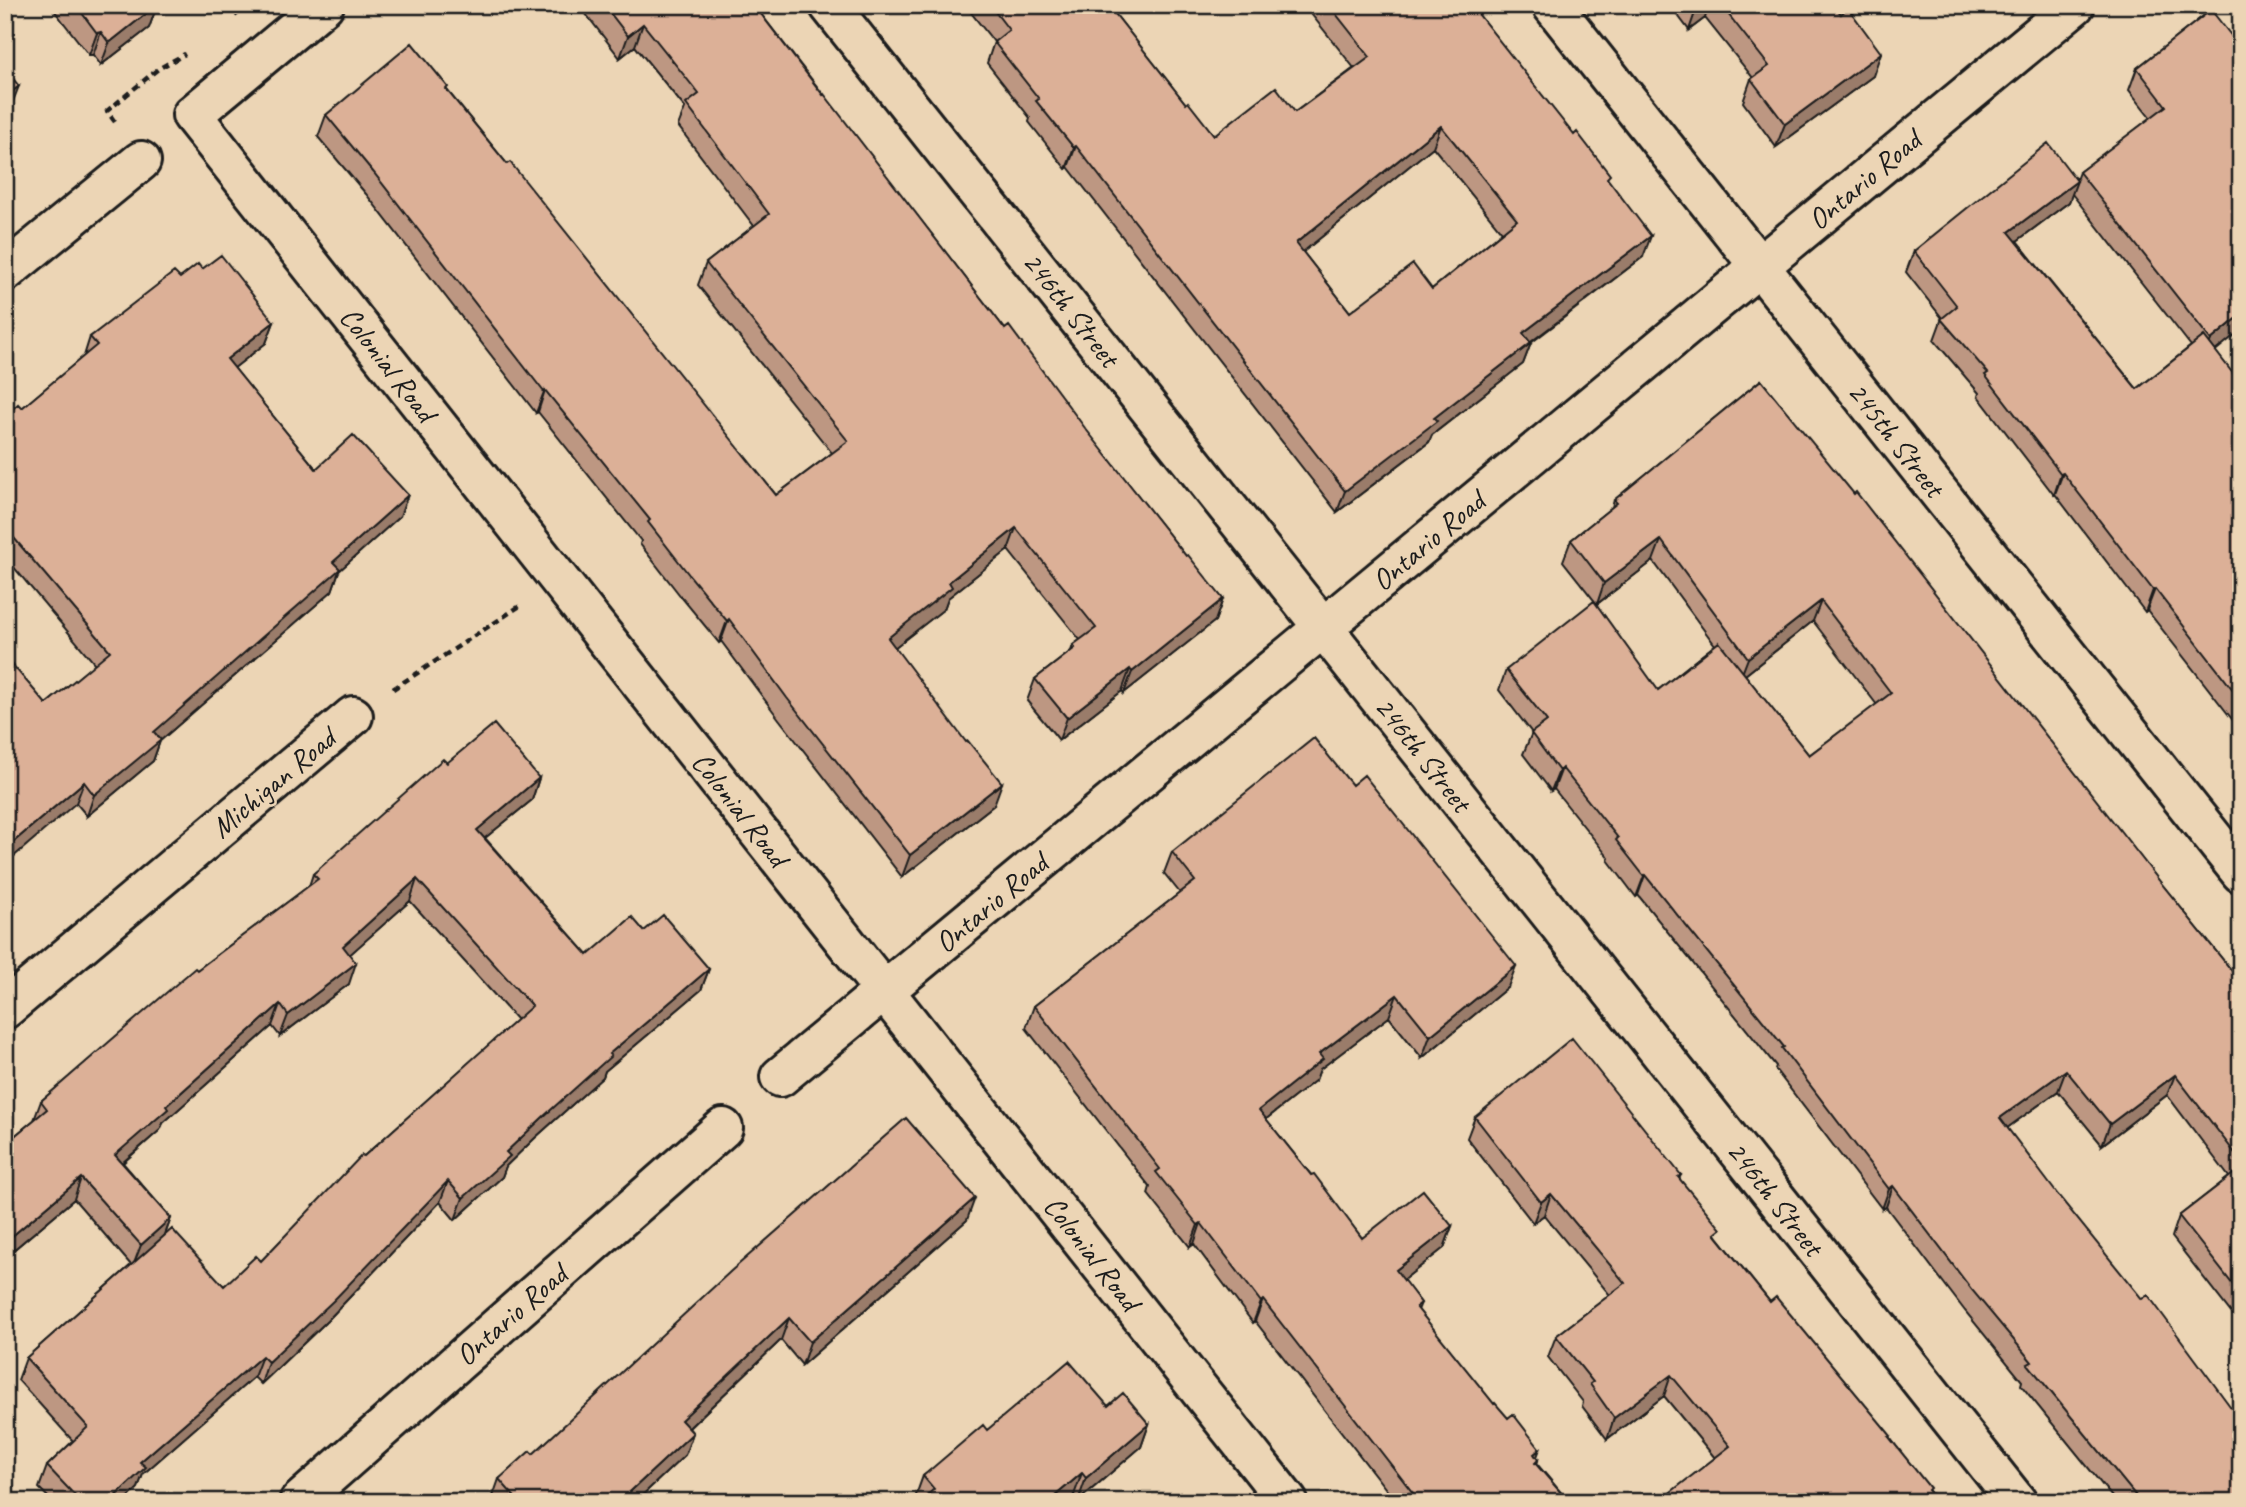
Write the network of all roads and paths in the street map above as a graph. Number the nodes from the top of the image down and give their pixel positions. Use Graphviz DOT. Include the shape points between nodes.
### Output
graph roads {
  1 [pos="324,5"];
  2 [pos="830,5"];
  3 [pos="1552,5"];
  4 [pos="2075,5"];
  5 [pos="141,160"];
  6 [pos="1759,267"];
  7 [pos="5,272"];
  8 [pos="559,581"];
  9 [pos="1323,628"];
  10 [pos="353,716"];
  11 [pos="2241,873"];
  12 [pos="885,991"];
  13 [pos="5,1009"];
  14 [pos="780,1077"];
  15 [pos="723,1128"];
  16 [pos="1279,1498"];
  17 [pos="299,1502"];
  18 [pos="2017,1502"];
  1 -- 8 [label="street, Colonial Road" via="192,115"];
  2 -- 9 [label="street, 246th Street"];
  3 -- 6 [label="street, 245th Street"];
  4 -- 6 [label="street, Ontario Road"];
  5 -- 7 [label="street"];
  6 -- 9 [label="street, Ontario Road"];
  6 -- 11 [label="street, 245th Street"];
  8 -- 10 [label="path, Michigan Road"];
  8 -- 12 [label="street, Colonial Road"];
  9 -- 12 [label="street, Ontario Road"];
  9 -- 18 [label="street, 246th Street"];
  10 -- 13 [label="street, Michigan Road"];
  12 -- 14 [label="street, Ontario Road"];
  12 -- 16 [label="street, Colonial Road"];
  15 -- 17 [label="street, Ontario Road"];
}
